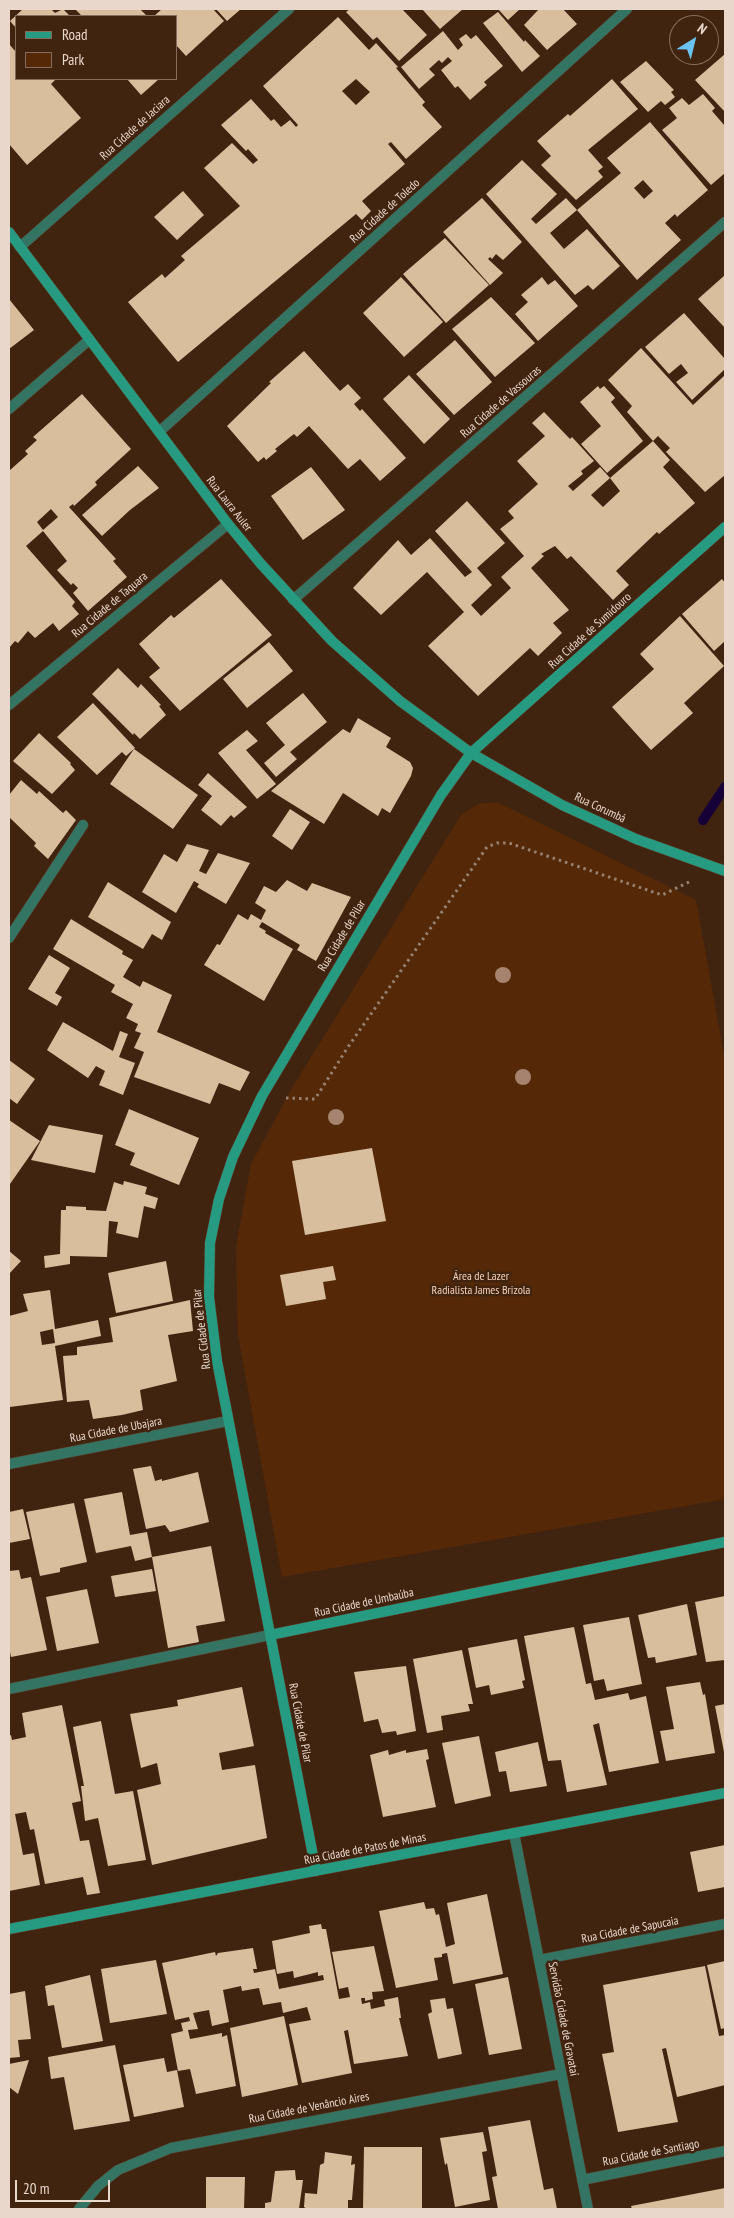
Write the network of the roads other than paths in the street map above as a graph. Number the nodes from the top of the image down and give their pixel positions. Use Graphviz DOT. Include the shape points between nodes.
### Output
graph roads {
  1 [pos="289,9"];
  2 [pos="627,9"];
  3 [pos="725,222"];
  4 [pos="9,232"];
  5 [pos="20,247"];
  6 [pos="89,340"];
  7 [pos="9,409"];
  8 [pos="159,432"];
  9 [pos="228,524"];
  10 [pos="725,527"];
  11 [pos="293,600"];
  12 [pos="9,705"];
  13 [pos="470,753"];
  14 [pos="84,826"];
  15 [pos="721,870"];
  16 [pos="9,938"];
  17 [pos="228,1421"];
  18 [pos="9,1464"];
  19 [pos="725,1542"];
  20 [pos="270,1635"];
  21 [pos="9,1689"];
  22 [pos="725,1793"];
  23 [pos="514,1833"];
  24 [pos="316,1871"];
  25 [pos="725,1924"];
  26 [pos="9,1929"];
  27 [pos="539,1960"];
  28 [pos="561,2074"];
  29 [pos="725,2151"];
  30 [pos="582,2180"];
  31 [pos="80,2209"];
  32 [pos="588,2209"];
  1 -- 5 [label="street, Rua Cidade de Jaciara"];
  2 -- 8 [label="street, Rua Cidade de Toledo"];
  3 -- 11 [label="street, Rua Cidade de Vassouras"];
  4 -- 5 [label="street, Rua Laura Auler"];
  5 -- 6 [label="street, Rua Laura Auler"];
  6 -- 7 [label="street"];
  6 -- 8 [label="street, Rua Laura Auler"];
  8 -- 9 [label="street, Rua Laura Auler"];
  9 -- 11 [label="street, Rua Laura Auler"];
  9 -- 12 [label="street, Rua Cidade de Taquara"];
  10 -- 13 [label="street, Rua Cidade de Sumidouro"];
  11 -- 13 [label="street, Rua Laura Auler" via="332,641 400,701"];
  13 -- 15 [label="street, Rua Corumbá" via="570,808 636,839"];
  13 -- 17 [label="street, Rua Cidade de Pilar" via="441,795 262,1096 233,1157 210,1243 208,1297"];
  14 -- 16 [label="street"];
  17 -- 18 [label="street, Rua Cidade de Ubajara"];
  17 -- 20 [label="street, Rua Cidade de Pilar"];
  19 -- 20 [label="street, Rua Cidade de Umbaúba"];
  20 -- 21 [label="street, Rua Cidade de Umbaúba"];
  20 -- 24 [label="street, Rua Cidade de Pilar"];
  22 -- 23 [label="street, Rua Cidade de Patos de Minas"];
  23 -- 24 [label="street, Rua Cidade de Patos de Minas"];
  23 -- 27 [label="street, Servidão Cidade de Gravataí"];
  24 -- 26 [label="street, Rua Cidade de Patos de Minas"];
  25 -- 27 [label="street, Rua Cidade de Sapucaia"];
  27 -- 28 [label="street, Servidão Cidade de Gravataí"];
  28 -- 30 [label="street, Servidão Cidade de Gravataí"];
  28 -- 31 [label="street, Rua Cidade de Venâncio Aires" via="170,2148 118,2170 98,2186"];
  29 -- 30 [label="street, Rua Cidade de Santiago"];
  30 -- 32 [label="street, Servidão Cidade de Gravataí"];
}
